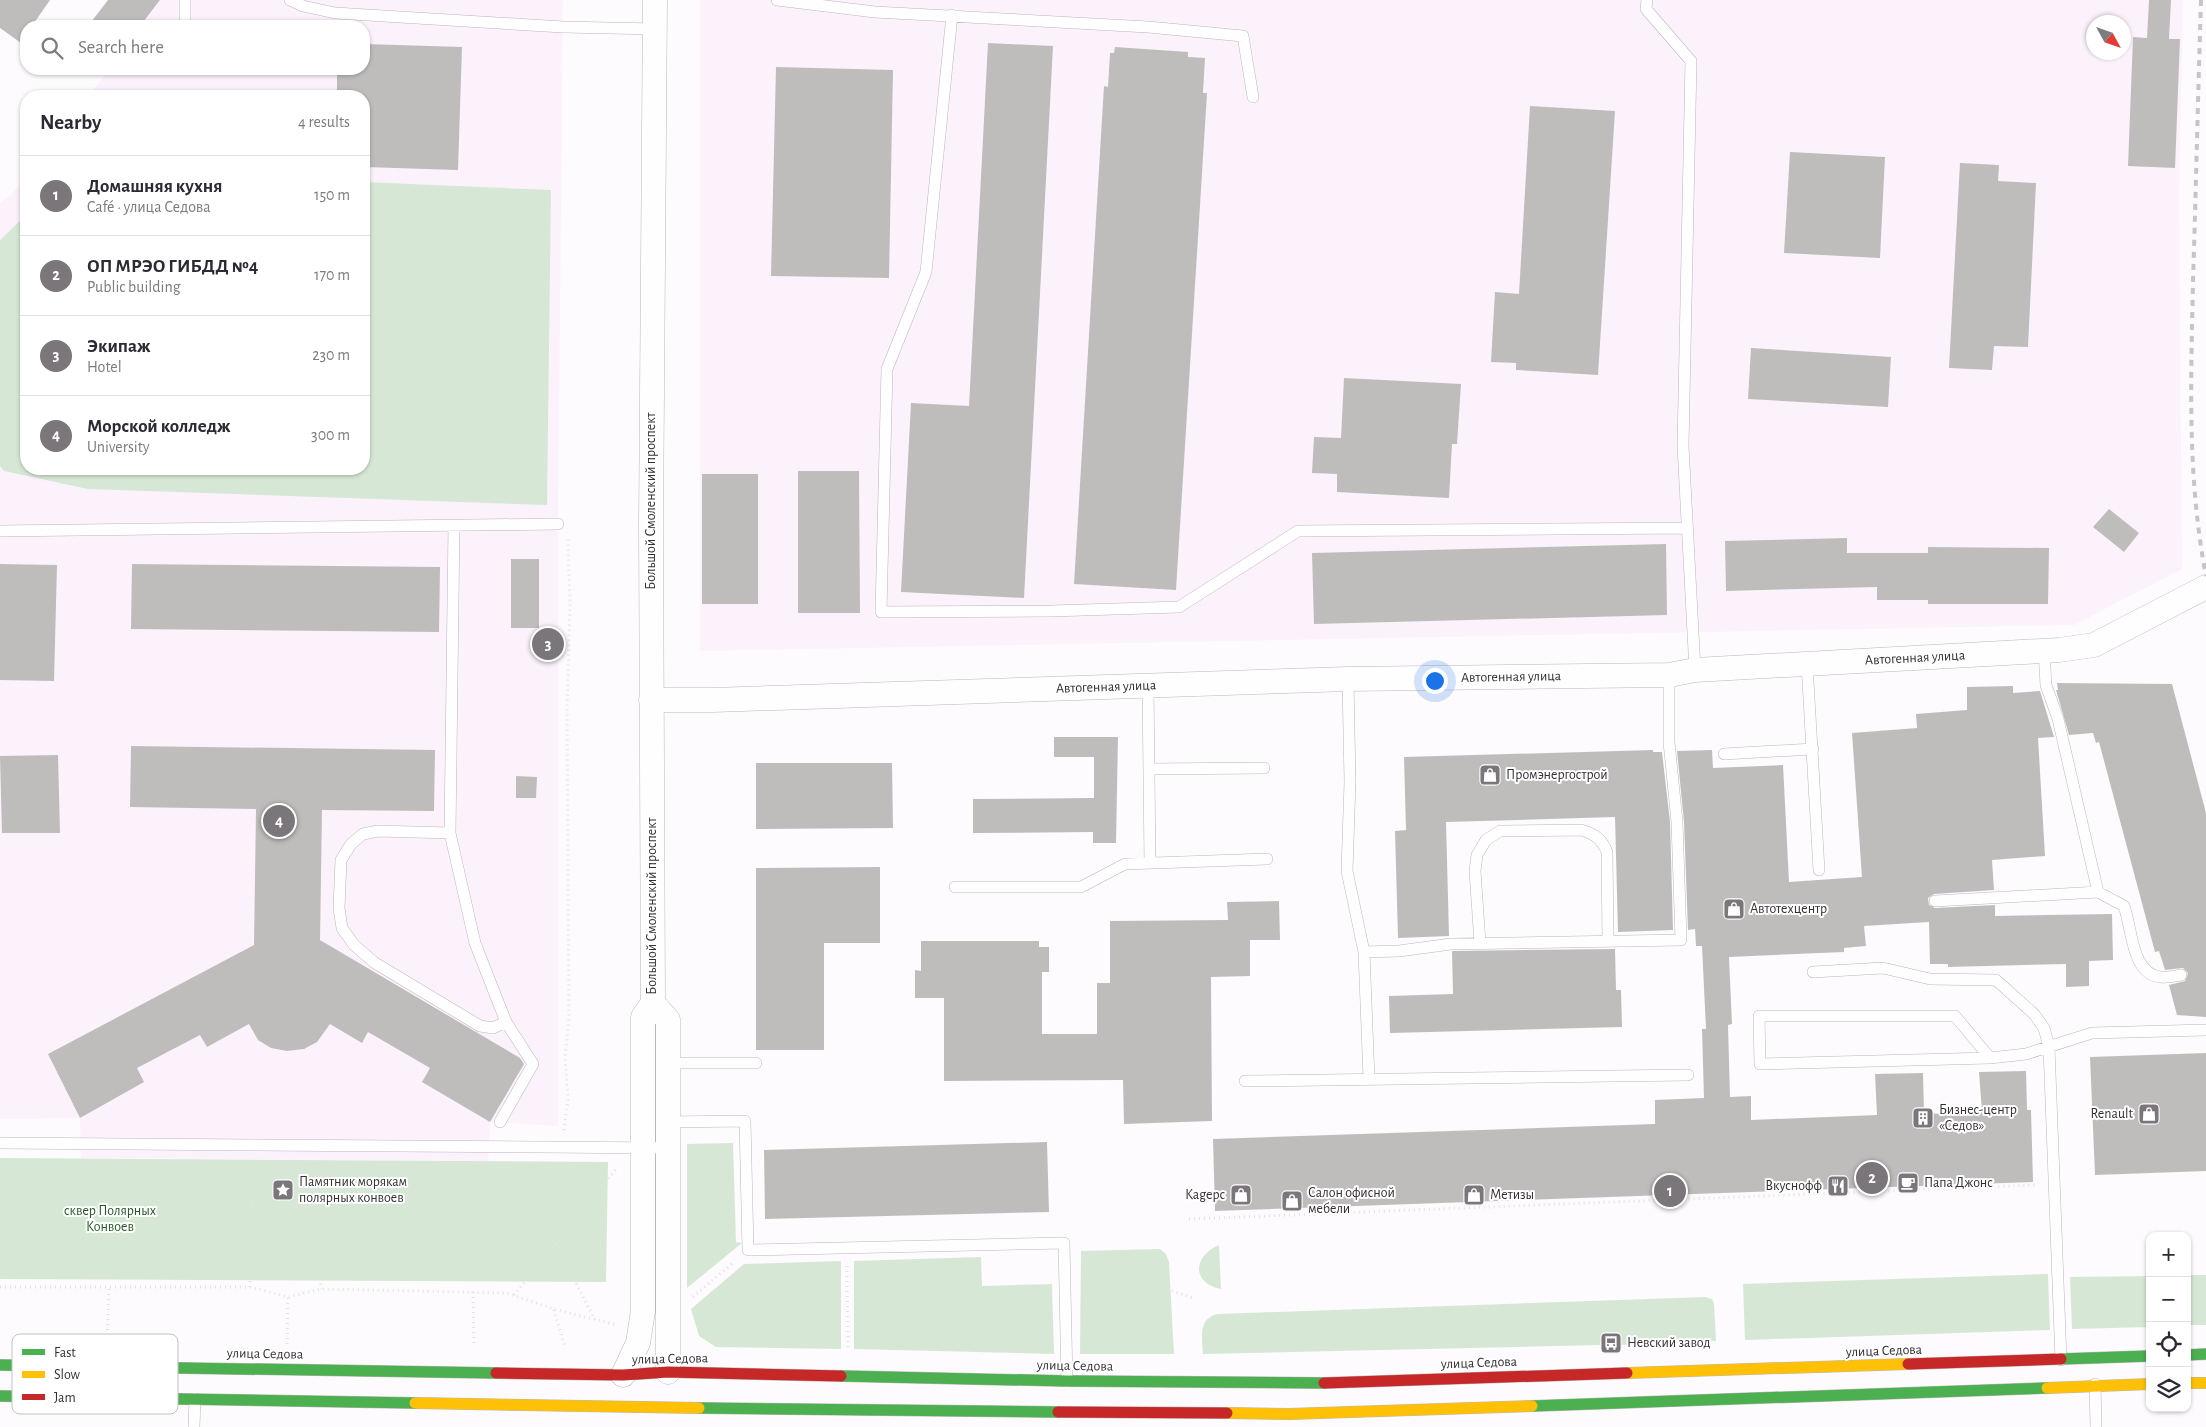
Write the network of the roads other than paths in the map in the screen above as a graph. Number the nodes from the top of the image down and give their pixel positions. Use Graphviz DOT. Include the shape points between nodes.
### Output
graph roads {
  1 [pos="185,0"];
  2 [pos="290,0"];
  3 [pos="655,0"];
  4 [pos="777,0"];
  5 [pos="1647,0"];
  6 [pos="952,15"];
  7 [pos="185,18"];
  8 [pos="655,29"];
  9 [pos="1253,97"];
  10 [pos="558,524"];
  11 [pos="454,525"];
  12 [pos="1687,528"];
  13 [pos="0,531"];
  14 [pos="2206,587"];
  15 [pos="2044,651"];
  16 [pos="1807,664"];
  17 [pos="1694,670"];
  18 [pos="1670,676"];
  19 [pos="1348,679"];
  20 [pos="1148,685"];
  21 [pos="651,700"];
  22 [pos="1813,750"];
  23 [pos="1724,754"];
  24 [pos="1264,768"];
  25 [pos="1149,770"];
  26 [pos="450,833"];
  27 [pos="1267,859"];
  28 [pos="1150,863"];
  29 [pos="1819,870"];
  30 [pos="955,887"];
  31 [pos="2098,892"];
  32 [pos="1935,901"];
  33 [pos="1608,941"];
  34 [pos="1480,943"];
  35 [pos="1364,952"];
  36 [pos="1813,972"];
  37 [pos="2181,976"];
  38 [pos="653,1003"];
  39 [pos="506,1022"];
  40 [pos="2206,1030"];
  41 [pos="2049,1047"];
  42 [pos="1990,1058"];
  43 [pos="643,1063"];
  44 [pos="668,1063"];
  45 [pos="756,1063"];
  46 [pos="1688,1075"];
  47 [pos="1369,1079"];
  48 [pos="1245,1081"];
  49 [pos="500,1122"];
  50 [pos="667,1122"];
  51 [pos="643,1123"];
  52 [pos="0,1143"];
  53 [pos="643,1148"];
  54 [pos="668,1148"];
  55 [pos="2206,1354"];
  56 [pos="2191,1355"];
  57 [pos="2146,1357"];
  58 [pos="2094,1372"];
  59 [pos="178,1373"];
  60 [pos="2062,1373"];
  61 [pos="668,1377"];
  62 [pos="1067,1381"];
  63 [pos="2146,1383"];
  64 [pos="2191,1383"];
  65 [pos="2206,1383"];
  66 [pos="1195,1390"];
  67 [pos="1214,1391"];
  68 [pos="617,1392"];
  69 [pos="178,1399"];
  70 [pos="195,1399"];
  71 [pos="1195,1413"];
  72 [pos="1214,1413"];
  73 [pos="607,1420"];
  74 [pos="194,1427"];
  75 [pos="1214,1427"];
  76 [pos="2096,1427"];
  1 -- 7 [label="lane"];
  2 -- 8 [label="lane" via="335,13 563,28"];
  3 -- 8 [label="street, Большой Смоленский проспект"];
  4 -- 6 [label="lane" via="875,12"];
  5 -- 12 [label="lane" via="1646,9 1691,61 1683,446"];
  6 -- 9 [label="lane" via="1243,36"];
  6 -- 12 [label="lane" via="926,272 888,369 881,612 1178,607 1298,531"];
  8 -- 21 [label="street, Большой Смоленский проспект"];
  10 -- 11 [label="lane"];
  11 -- 13 [label="lane"];
  11 -- 26 [label="lane"];
  12 -- 17 [label="lane"];
  14 -- 15 [label="street, Автогенная улица" via="2094,645"];
  15 -- 16 [label="street, Автогенная улица"];
  15 -- 31 [label="lane" via="2046,685 2058,718"];
  16 -- 17 [label="street, Автогенная улица"];
  16 -- 22 [label="lane"];
  17 -- 18 [label="street, Автогенная улица"];
  18 -- 19 [label="street, Автогенная улица"];
  18 -- 33 [label="lane" via="1669,742 1677,822 1682,940"];
  19 -- 20 [label="street, Автогенная улица"];
  19 -- 35 [label="lane" via="1350,782 1347,871"];
  20 -- 21 [label="street, Автогенная улица"];
  20 -- 25 [label="lane"];
  21 -- 38 [label="street, Большой Смоленский проспект"];
  22 -- 23 [label="lane"];
  22 -- 29 [label="lane"];
  24 -- 25 [label="lane"];
  25 -- 28 [label="lane"];
  26 -- 39 [label="lane" via="475,943"];
  26 -- 39 [label="lane" via="378,832 363,834 351,844 341,860 339,908 342,928 354,945 375,963 480,1026 493,1028"];
  27 -- 28 [label="lane"];
  28 -- 30 [label="lane" via="1125,864 1080,887"];
  31 -- 32 [label="lane"];
  31 -- 37 [label="lane" via="2124,906 2138,962 2160,977"];
  33 -- 34 [label="lane"];
  33 -- 34 [label="lane" via="1607,852 1603,842 1582,830 1500,831 1486,840 1477,855 1475,871"];
  34 -- 35 [label="lane"];
  35 -- 47 [label="lane"];
  36 -- 41 [label="lane" via="1883,968 1930,979 1996,980 2034,1014 2044,1028"];
  38 -- 43 [label="street, Большой Смоленский проспект" via="643,1018"];
  38 -- 44 [label="street, Большой Смоленский проспект" via="668,1020"];
  39 -- 49 [label="lane" via="534,1064"];
  40 -- 41 [label="lane" via="2092,1033"];
  41 -- 42 [label="lane" via="2026,1054"];
  41 -- 60 [label="lane"];
  42 -- 42 [label="lane" via="1760,1064 1759,1016 1955,1016"];
  43 -- 44 [label="lane"];
  43 -- 51 [label="street, Большой Смоленский проспект"];
  44 -- 45 [label="lane"];
  44 -- 50 [label="street, Большой Смоленский проспект"];
  46 -- 47 [label="lane"];
  47 -- 48 [label="lane"];
  50 -- 51 [label="lane"];
  50 -- 54 [label="street, Большой Смоленский проспект"];
  50 -- 62 [label="lane" via="745,1121 748,1250 1064,1243"];
  51 -- 53 [label="street, Большой Смоленский проспект"];
  52 -- 53 [label="lane"];
  53 -- 54 [label="lane"];
  53 -- 68 [label="street, Большой Смоленский проспект" via="643,1311 638,1343"];
  54 -- 61 [label="street, Большой Смоленский проспект"];
  55 -- 56 [label="main road"];
  57 -- 58 [label="main road, улица Седова"];
  58 -- 60 [label="main road, улица Седова"];
  58 -- 60 [label="main road, улица Седова"];
  58 -- 63 [label="main road, улица Седова"];
  58 -- 76 [label="lane"];
  59 -- 68 [label="main road, улица Седова"];
  60 -- 67 [label="main road, улица Седова" via="1288,1384"];
  60 -- 72 [label="main road, улица Седова" via="1289,1414"];
  61 -- 62 [label="main road, улица Седова"];
  61 -- 68 [label="main road, улица Седова"];
  62 -- 66 [label="main road, улица Седова"];
  64 -- 65 [label="main road"];
  66 -- 67 [label="main road, улица Седова"];
  66 -- 71 [label="lane"];
  67 -- 72 [label="lane"];
  68 -- 70 [label="main road, улица Седова"];
  68 -- 71 [label="main road, улица Седова" via="663,1408"];
  68 -- 73 [label="main road, Большой Смоленский проспект"];
  69 -- 70 [label="main road, улица Седова"];
  70 -- 74 [label="lane"];
  71 -- 72 [label="main road, улица Седова"];
  72 -- 75 [label="lane"];
}
